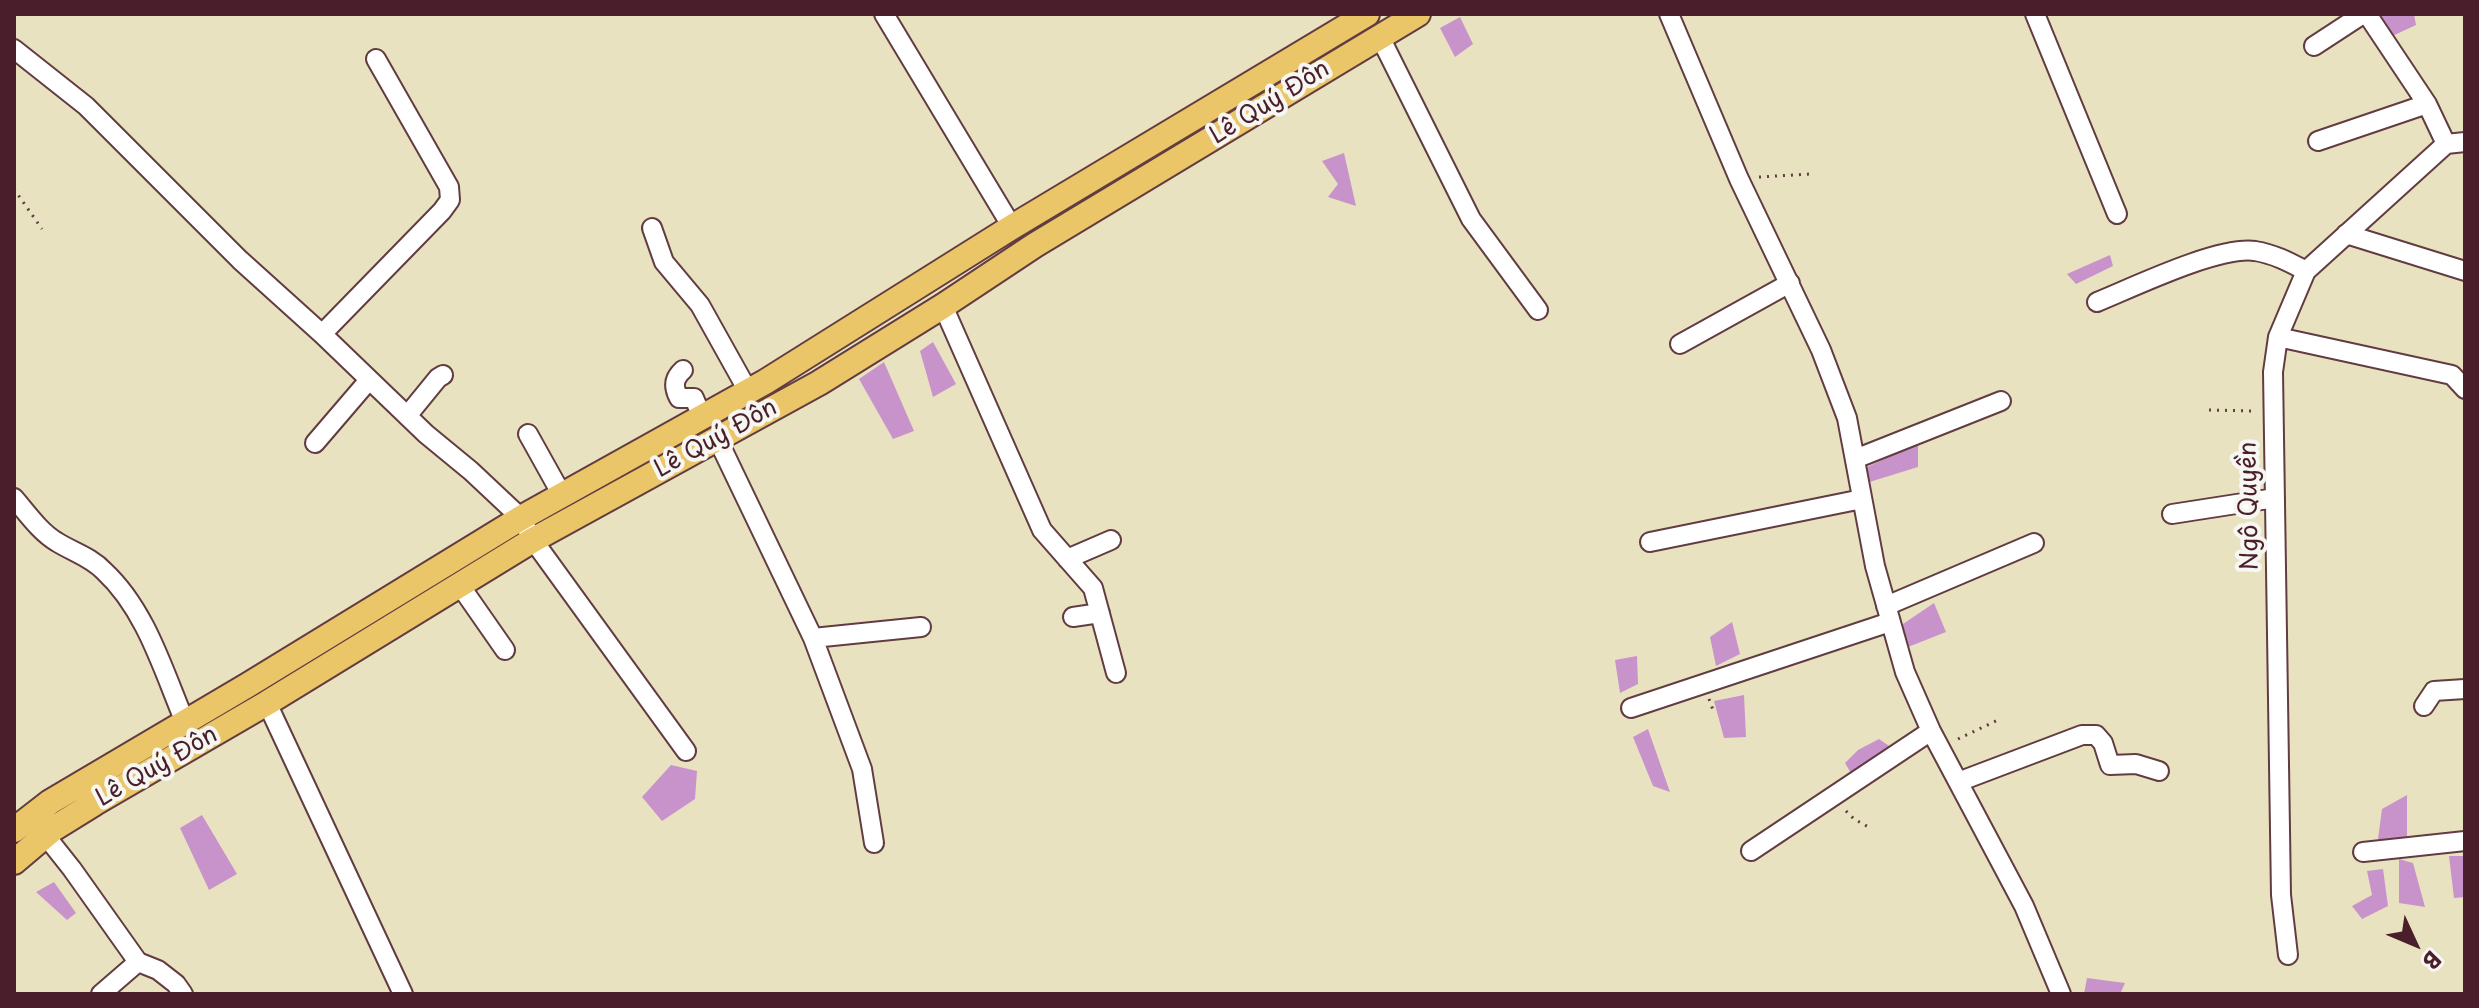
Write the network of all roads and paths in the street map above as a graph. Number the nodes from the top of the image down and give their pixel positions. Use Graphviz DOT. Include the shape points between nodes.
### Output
graph roads {
  1 [pos="884,14"];
  2 [pos="1367,14"];
  3 [pos="1418,14"];
  4 [pos="1669,14"];
  5 [pos="2035,14"];
  6 [pos="2365,14"];
  7 [pos="1380,37"];
  8 [pos="2314,46"];
  9 [pos="14,49"];
  10 [pos="376,59"];
  11 [pos="2427,104"];
  12 [pos="1211,109"];
  13 [pos="1225,131"];
  14 [pos="2318,141"];
  15 [pos="2456,143"];
  16 [pos="1811,174"];
  17 [pos="1739,179"];
  18 [pos="14,189"];
  19 [pos="2117,214"];
  20 [pos="1012,227"];
  21 [pos="652,228"];
  22 [pos="42,229"];
  23 [pos="2346,234"];
  24 [pos="2306,271"];
  25 [pos="2465,271"];
  26 [pos="1790,283"];
  27 [pos="2097,302"];
  28 [pos="943,306"];
  29 [pos="1538,310"];
  30 [pos="322,334"];
  31 [pos="2278,337"];
  32 [pos="1680,344"];
  33 [pos="683,370"];
  34 [pos="443,375"];
  35 [pos="369,380"];
  36 [pos="2465,389"];
  37 [pos="748,391"];
  38 [pos="2001,401"];
  39 [pos="2209,410"];
  40 [pos="2273,412"];
  41 [pos="407,416"];
  42 [pos="702,417"];
  43 [pos="528,434"];
  44 [pos="717,438"];
  45 [pos="315,443"];
  46 [pos="1855,459"];
  47 [pos="562,495"];
  48 [pos="14,498"];
  49 [pos="2275,498"];
  50 [pos="1862,499"];
  51 [pos="2172,514"];
  52 [pos="521,518"];
  53 [pos="533,540"];
  54 [pos="1111,540"];
  55 [pos="1650,542"];
  56 [pos="2034,543"];
  57 [pos="1067,559"];
  58 [pos="459,584"];
  59 [pos="1100,613"];
  60 [pos="1888,614"];
  61 [pos="1073,617"];
  62 [pos="921,627"];
  63 [pos="813,638"];
  64 [pos="505,650"];
  65 [pos="1116,673"];
  66 [pos="2465,689"];
  67 [pos="267,703"];
  68 [pos="2424,706"];
  69 [pos="1631,708"];
  70 [pos="1998,720"];
  71 [pos="185,722"];
  72 [pos="1935,739"];
  73 [pos="686,751"];
  74 [pos="2159,771"];
  75 [pos="1958,782"];
  76 [pos="1838,793"];
  77 [pos="1872,829"];
  78 [pos="14,830"];
  79 [pos="45,835"];
  80 [pos="2465,841"];
  81 [pos="874,843"];
  82 [pos="1751,851"];
  83 [pos="2363,852"];
  84 [pos="14,862"];
  85 [pos="2288,955"];
  86 [pos="138,962"];
  87 [pos="101,994"];
  88 [pos="183,994"];
  89 [pos="403,994"];
  90 [pos="2061,994"];
  1 -- 20 [label="street"];
  2 -- 12 [label="main road, Lê Quý Đôn"];
  3 -- 7 [label="main road, Lê Quý Đôn"];
  4 -- 17 [label="street"];
  5 -- 19 [label="street"];
  6 -- 8 [label="street"];
  6 -- 11 [label="street"];
  7 -- 13 [label="main road, Lê Quý Đôn"];
  7 -- 29 [label="street" via="1471,219"];
  9 -- 30 [label="street" via="86,106"];
  10 -- 30 [label="street" via="449,187 450,200"];
  11 -- 14 [label="street"];
  11 -- 15 [label="street"];
  12 -- 13 [label="main road"];
  12 -- 20 [label="main road, Lê Quý Đôn"];
  13 -- 28 [label="main road, Lê Quý Đôn"];
  15 -- 23 [label="street, Ngô Quyền"];
  16 -- 17 [label="path"];
  17 -- 26 [label="street"];
  18 -- 22 [label="path"];
  20 -- 37 [label="main road, Lê Quý Đôn"];
  21 -- 37 [label="street" via="664,262 700,305"];
  23 -- 24 [label="street, Ngô Quyền"];
  23 -- 25 [label="street"];
  24 -- 27 [label="street" via="2251,250 2220,254"];
  24 -- 31 [label="street, Ngô Quyền"];
  26 -- 32 [label="street"];
  26 -- 46 [label="street" via="1847,418"];
  28 -- 44 [label="main road, Lê Quý Đôn"];
  28 -- 57 [label="street" via="1042,530"];
  30 -- 35 [label="street"];
  31 -- 36 [label="street" via="2452,375"];
  31 -- 40 [label="street, Ngô Quyền"];
  33 -- 42 [label="street" via="674,384 677,395 694,398"];
  34 -- 41 [label="street"];
  35 -- 41 [label="street"];
  35 -- 45 [label="street"];
  37 -- 42 [label="main road, Lê Quý Đôn"];
  38 -- 46 [label="street"];
  39 -- 40 [label="path"];
  40 -- 49 [label="street, Ngô Quyền"];
  41 -- 52 [label="street"];
  42 -- 47 [label="main road, Lê Quý Đôn"];
  43 -- 47 [label="street"];
  44 -- 53 [label="main road, Lê Quý Đôn"];
  44 -- 63 [label="street"];
  46 -- 50 [label="street"];
  47 -- 52 [label="main road, Lê Quý Đôn"];
  48 -- 71 [label="street" via="45,533 102,568 120,587 138,613"];
  49 -- 51 [label="street"];
  49 -- 85 [label="street, Ngô Quyền" via="2281,895"];
  50 -- 55 [label="street"];
  50 -- 60 [label="street"];
  52 -- 53 [label="street"];
  52 -- 71 [label="main road, Lê Quý Đôn"];
  53 -- 58 [label="main road, Lê Quý Đôn"];
  53 -- 73 [label="street"];
  54 -- 57 [label="street"];
  56 -- 60 [label="street"];
  57 -- 59 [label="street" via="1093,588"];
  58 -- 64 [label="street"];
  58 -- 67 [label="main road, Lê Quý Đôn"];
  59 -- 61 [label="street"];
  59 -- 65 [label="street"];
  60 -- 69 [label="street"];
  60 -- 72 [label="street" via="1905,672"];
  62 -- 63 [label="street"];
  63 -- 81 [label="street" via="862,769"];
  66 -- 68 [label="street" via="2434,691"];
  67 -- 79 [label="main road, Lê Quý Đôn"];
  67 -- 89 [label="street"];
  70 -- 72 [label="path"];
  71 -- 78 [label="main road, Lê Quý Đôn" via="50,802"];
  72 -- 75 [label="street"];
  72 -- 76 [label="street"];
  74 -- 75 [label="street" via="2136,764 2110,765 2096,735 2082,735"];
  75 -- 90 [label="street" via="2024,906"];
  76 -- 77 [label="path" via="1854,819"];
  76 -- 82 [label="street"];
  79 -- 84 [label="main road, Lê Quý Đôn"];
  79 -- 86 [label="street"];
  80 -- 83 [label="street"];
  86 -- 87 [label="street"];
  86 -- 88 [label="street" via="158,970"];
}
